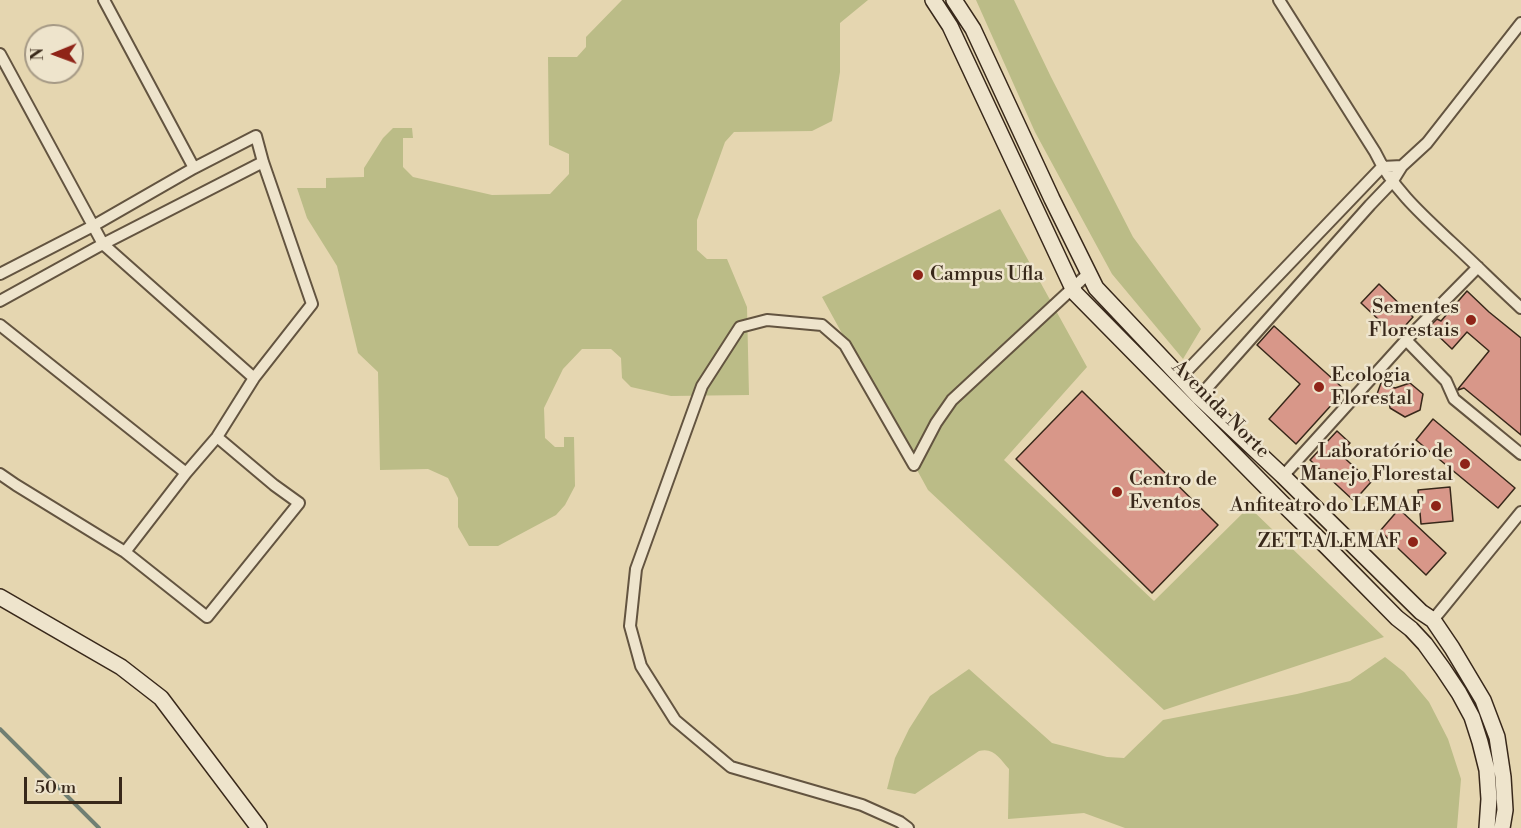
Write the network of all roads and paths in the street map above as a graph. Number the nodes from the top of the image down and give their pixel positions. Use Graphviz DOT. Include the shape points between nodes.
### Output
graph roads {
  1 [pos="104,0"];
  2 [pos="933,0"];
  3 [pos="954,0"];
  4 [pos="1279,0"];
  5 [pos="1521,23"];
  6 [pos="0,54"];
  7 [pos="263,162"];
  8 [pos="1402,166"];
  9 [pos="1382,167"];
  10 [pos="194,168"];
  11 [pos="1392,182"];
  12 [pos="93,226"];
  13 [pos="103,244"];
  14 [pos="1478,267"];
  15 [pos="1089,273"];
  16 [pos="0,274"];
  17 [pos="1274,281"];
  18 [pos="1073,288"];
  19 [pos="1290,295"];
  20 [pos="0,301"];
  21 [pos="1521,308"];
  22 [pos="0,325"];
  23 [pos="1406,340"];
  24 [pos="254,378"];
  25 [pos="1180,378"];
  26 [pos="1199,397"];
  27 [pos="217,437"];
  28 [pos="1521,454"];
  29 [pos="186,473"];
  30 [pos="0,474"];
  31 [pos="1283,476"];
  32 [pos="1519,519"];
  33 [pos="125,552"];
  34 [pos="0,597"];
  35 [pos="1431,621"];
  36 [pos="1411,629"];
  37 [pos="1425,644"];
  38 [pos="259,828"];
  39 [pos="908,828"];
  40 [pos="1487,828"];
  41 [pos="1502,828"];
  1 -- 10 [label="street"];
  2 -- 18 [label="street, Avenida Norte" via="950,26"];
  3 -- 15 [label="street, Avenida Norte" via="973,29"];
  4 -- 9 [label="street"];
  5 -- 8 [label="street" via="1427,143"];
  6 -- 12 [label="street"];
  7 -- 10 [label="street" via="256,135"];
  7 -- 13 [label="street"];
  7 -- 24 [label="street" via="312,304"];
  8 -- 9 [label="street"];
  8 -- 11 [label="street"];
  9 -- 11 [label="street"];
  9 -- 17 [label="street"];
  10 -- 12 [label="street"];
  11 -- 14 [label="street"];
  11 -- 19 [label="street"];
  12 -- 13 [label="street"];
  12 -- 16 [label="street"];
  13 -- 20 [label="street"];
  13 -- 24 [label="street"];
  14 -- 21 [label="street"];
  14 -- 23 [label="street"];
  15 -- 18 [label="street"];
  15 -- 25 [label="street, Avenida Norte" via="1096,288"];
  17 -- 19 [label="street"];
  17 -- 25 [label="street"];
  18 -- 36 [label="street, Avenida Norte"];
  18 -- 39 [label="street" via="952,400 914,465 846,345 822,325 767,320 741,327 702,386 636,569 630,626 635,646 641,666 675,720 731,767 862,806"];
  19 -- 26 [label="street"];
  22 -- 29 [label="street"];
  23 -- 28 [label="street" via="1446,381 1454,399"];
  23 -- 31 [label="street"];
  24 -- 27 [label="street"];
  25 -- 26 [label="street, Avenida Norte"];
  26 -- 31 [label="street, Avenida Norte"];
  27 -- 29 [label="street"];
  27 -- 33 [label="street" via="299,503 285,521 207,617"];
  29 -- 33 [label="street"];
  30 -- 33 [label="street"];
  31 -- 35 [label="street, Avenida Norte"];
  32 -- 35 [label="street"];
  34 -- 38 [label="street" via="121,667 162,698"];
  35 -- 36 [label="street" via="1413,618"];
  35 -- 37 [label="street" via="1435,641"];
  35 -- 41 [label="street, Avenida Norte" via="1483,700 1497,738 1505,810"];
  36 -- 37 [label="street, Avenida Norte"];
  37 -- 40 [label="street, Avenida Norte" via="1472,717 1487,770"];
}
